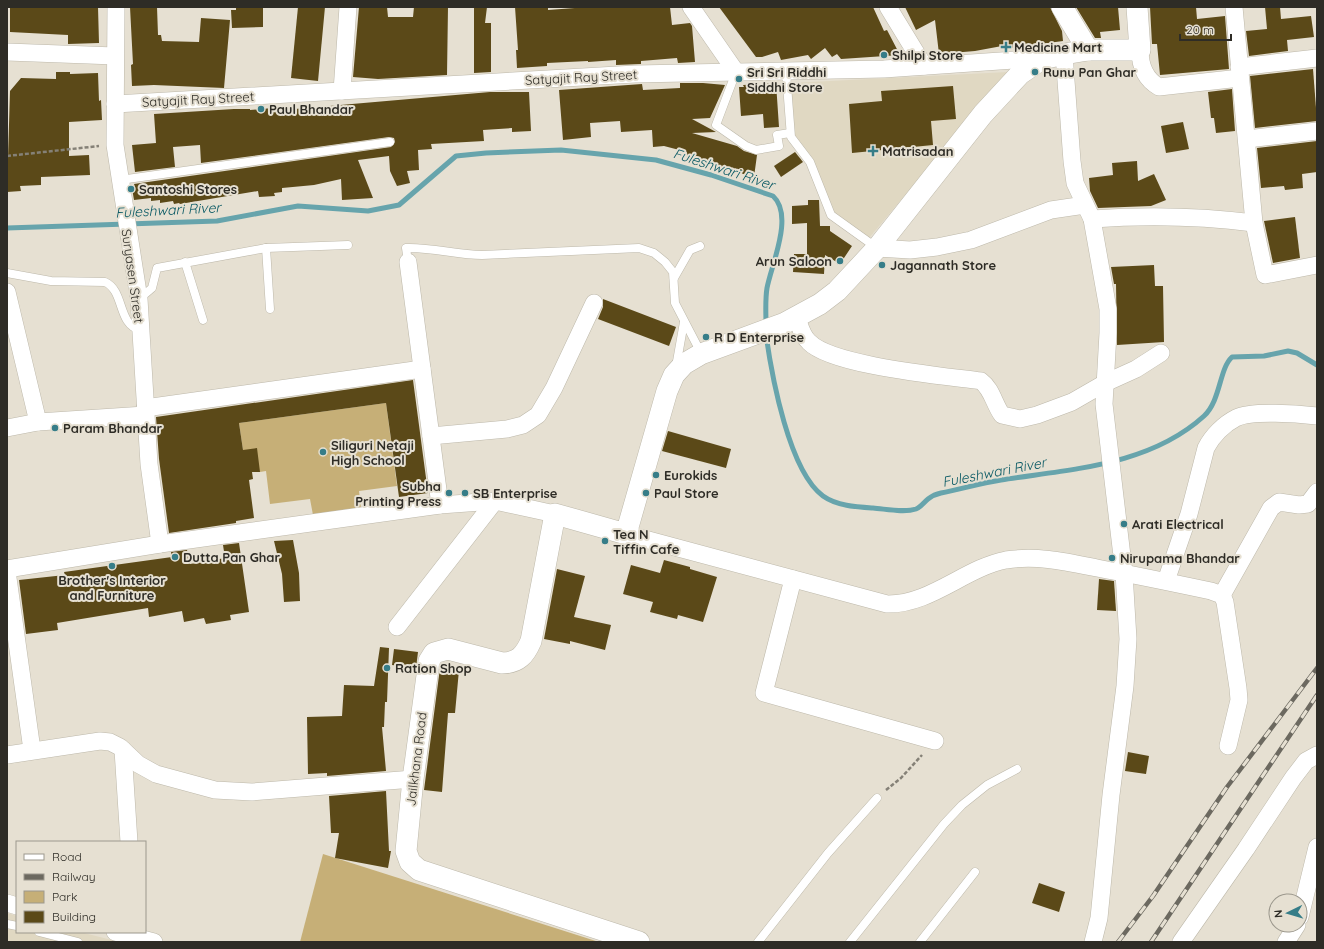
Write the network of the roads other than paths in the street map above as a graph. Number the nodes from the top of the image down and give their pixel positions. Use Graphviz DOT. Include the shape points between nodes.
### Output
graph roads {
  1 [pos="116,7"];
  2 [pos="348,7"];
  3 [pos="691,7"];
  4 [pos="888,7"];
  5 [pos="1062,7"];
  6 [pos="1137,7"];
  7 [pos="1234,7"];
  8 [pos="1088,50"];
  9 [pos="1140,50"];
  10 [pos="7,52"];
  11 [pos="115,56"];
  12 [pos="1056,56"];
  13 [pos="1317,58"];
  14 [pos="924,66"];
  15 [pos="736,72"];
  16 [pos="786,72"];
  17 [pos="1240,73"];
  18 [pos="342,91"];
  19 [pos="115,104"];
  20 [pos="1317,131"];
  21 [pos="790,133"];
  22 [pos="1246,139"];
  23 [pos="390,142"];
  24 [pos="120,180"];
  25 [pos="1088,212"];
  26 [pos="1254,223"];
  27 [pos="348,245"];
  28 [pos="700,246"];
  29 [pos="266,248"];
  30 [pos="877,248"];
  31 [pos="185,262"];
  32 [pos="408,262"];
  33 [pos="1317,265"];
  34 [pos="7,273"];
  35 [pos="674,278"];
  36 [pos="7,292"];
  37 [pos="139,299"];
  38 [pos="594,303"];
  39 [pos="270,309"];
  40 [pos="203,320"];
  41 [pos="791,321"];
  42 [pos="684,322"];
  43 [pos="140,330"];
  44 [pos="1161,353"];
  45 [pos="701,354"];
  46 [pos="422,369"];
  47 [pos="674,375"];
  48 [pos="1105,383"];
  49 [pos="145,411"];
  50 [pos="1317,416"];
  51 [pos="38,422"];
  52 [pos="7,428"];
  53 [pos="431,436"];
  54 [pos="1317,492"];
  55 [pos="495,501"];
  56 [pos="440,506"];
  57 [pos="555,514"];
  58 [pos="626,534"];
  59 [pos="160,544"];
  60 [pos="7,570"];
  61 [pos="1124,573"];
  62 [pos="793,579"];
  63 [pos="1166,581"];
  64 [pos="1222,595"];
  65 [pos="397,627"];
  66 [pos="935,741"];
  67 [pos="1228,746"];
  68 [pos="32,750"];
  69 [pos="123,750"];
  70 [pos="7,755"];
  71 [pos="1317,755"];
  72 [pos="1017,769"];
  73 [pos="413,779"];
  74 [pos="878,798"];
  75 [pos="129,841"];
  76 [pos="1317,847"];
  77 [pos="975,872"];
  78 [pos="1306,893"];
  79 [pos="43,933"];
  80 [pos="122,933"];
  81 [pos="1292,933"];
  82 [pos="135,935"];
  83 [pos="78,942"];
  84 [pos="154,942"];
  85 [pos="639,942"];
  86 [pos="758,942"];
  87 [pos="850,942"];
  88 [pos="920,942"];
  89 [pos="1093,942"];
  90 [pos="1181,942"];
  91 [pos="1286,942"];
  1 -- 11 [label="street, Suryasen Street"];
  2 -- 18 [label="street"];
  3 -- 15 [label="street"];
  4 -- 14 [label="street"];
  5 -- 8 [label="street"];
  6 -- 9 [label="street"];
  7 -- 17 [label="street"];
  8 -- 9 [label="street"];
  8 -- 12 [label="street"];
  9 -- 17 [label="street" via="1145,73 1149,80 1159,87"];
  10 -- 11 [label="street"];
  11 -- 19 [label="street, Suryasen Street"];
  12 -- 14 [label="street, Satyajit Ray Street"];
  12 -- 25 [label="street" via="1075,183"];
  12 -- 30 [label="street" via="1042,59 1020,74 983,114"];
  13 -- 17 [label="street"];
  14 -- 16 [label="street, Satyajit Ray Street"];
  15 -- 16 [label="street, Satyajit Ray Street"];
  15 -- 18 [label="street, Satyajit Ray Street" via="635,74"];
  15 -- 21 [label="lane" via="716,126 756,150 779,146 777,135"];
  16 -- 21 [label="lane"];
  17 -- 22 [label="street"];
  18 -- 19 [label="street, Satyajit Ray Street"];
  19 -- 24 [label="street, Suryasen Street" via="115,144"];
  20 -- 22 [label="street"];
  21 -- 30 [label="lane" via="793,142 810,162 831,215"];
  22 -- 26 [label="street"];
  23 -- 24 [label="lane"];
  24 -- 37 [label="street, Suryasen Street"];
  25 -- 26 [label="street" via="1217,218"];
  25 -- 30 [label="street" via="1051,210 971,240 937,247 910,250"];
  25 -- 48 [label="street" via="1108,309"];
  26 -- 33 [label="street" via="1265,275"];
  27 -- 29 [label="lane"];
  28 -- 35 [label="lane" via="690,250"];
  29 -- 31 [label="lane"];
  29 -- 39 [label="lane"];
  30 -- 41 [label="street" via="837,291"];
  31 -- 37 [label="lane" via="157,268 152,288"];
  31 -- 40 [label="lane"];
  32 -- 35 [label="lane" via="406,248 482,256 639,248 654,253 665,262 673,272"];
  32 -- 46 [label="street"];
  34 -- 43 [label="lane" via="51,281 105,282 115,290 127,322"];
  35 -- 42 [label="lane" via="675,303"];
  36 -- 51 [label="street"];
  37 -- 43 [label="street, Suryasen Street"];
  38 -- 53 [label="street" via="554,388 538,415 523,425 507,429"];
  41 -- 45 [label="street"];
  41 -- 48 [label="street" via="808,342 840,357 905,371 981,381 988,386 995,406 1002,415 1011,418 1020,419 1037,415 1072,402"];
  42 -- 45 [label="lane"];
  42 -- 47 [label="lane"];
  43 -- 49 [label="street, Suryasen Street"];
  44 -- 48 [label="street" via="1136,369"];
  45 -- 47 [label="street" via="684,364"];
  46 -- 49 [label="street"];
  46 -- 53 [label="street"];
  47 -- 58 [label="street" via="667,391"];
  48 -- 61 [label="street" via="1104,404"];
  49 -- 51 [label="street"];
  49 -- 59 [label="street, Suryasen Street"];
  50 -- 63 [label="street" via="1250,414 1237,418 1211,438"];
  51 -- 52 [label="street"];
  53 -- 56 [label="street"];
  54 -- 64 [label="street" via="1308,504 1280,502 1271,508"];
  55 -- 56 [label="street"];
  55 -- 57 [label="street"];
  55 -- 65 [label="street"];
  56 -- 59 [label="street"];
  57 -- 58 [label="street"];
  57 -- 73 [label="street, Jailkhana Road" via="531,641 523,656 510,663 502,663 448,649 434,653 429,661"];
  58 -- 62 [label="street"];
  59 -- 60 [label="street"];
  60 -- 68 [label="street"];
  61 -- 62 [label="street" via="1038,558 1011,560 988,566 912,601 897,604 878,602"];
  61 -- 63 [label="street"];
  61 -- 89 [label="street" via="1128,639 1125,686 1099,918"];
  62 -- 66 [label="street" via="764,693"];
  63 -- 64 [label="street"];
  64 -- 67 [label="street" via="1238,694"];
  68 -- 69 [label="street" via="100,741 110,742"];
  68 -- 70 [label="street"];
  69 -- 73 [label="street" via="138,764 156,774 215,790 252,792"];
  69 -- 75 [label="street"];
  71 -- 90 [label="street" via="1306,761 1292,778"];
  72 -- 87 [label="lane" via="987,785 962,805"];
  73 -- 85 [label="street, Jailkhana Road" via="406,851 410,862 419,870"];
  74 -- 86 [label="lane" via="828,854"];
  76 -- 78 [label="street"];
  77 -- 88 [label="lane"];
  79 -- 83 [label="lane"];
  80 -- 82 [label="street"];
  81 -- 91 [label="street"];
  82 -- 84 [label="street"];
}
